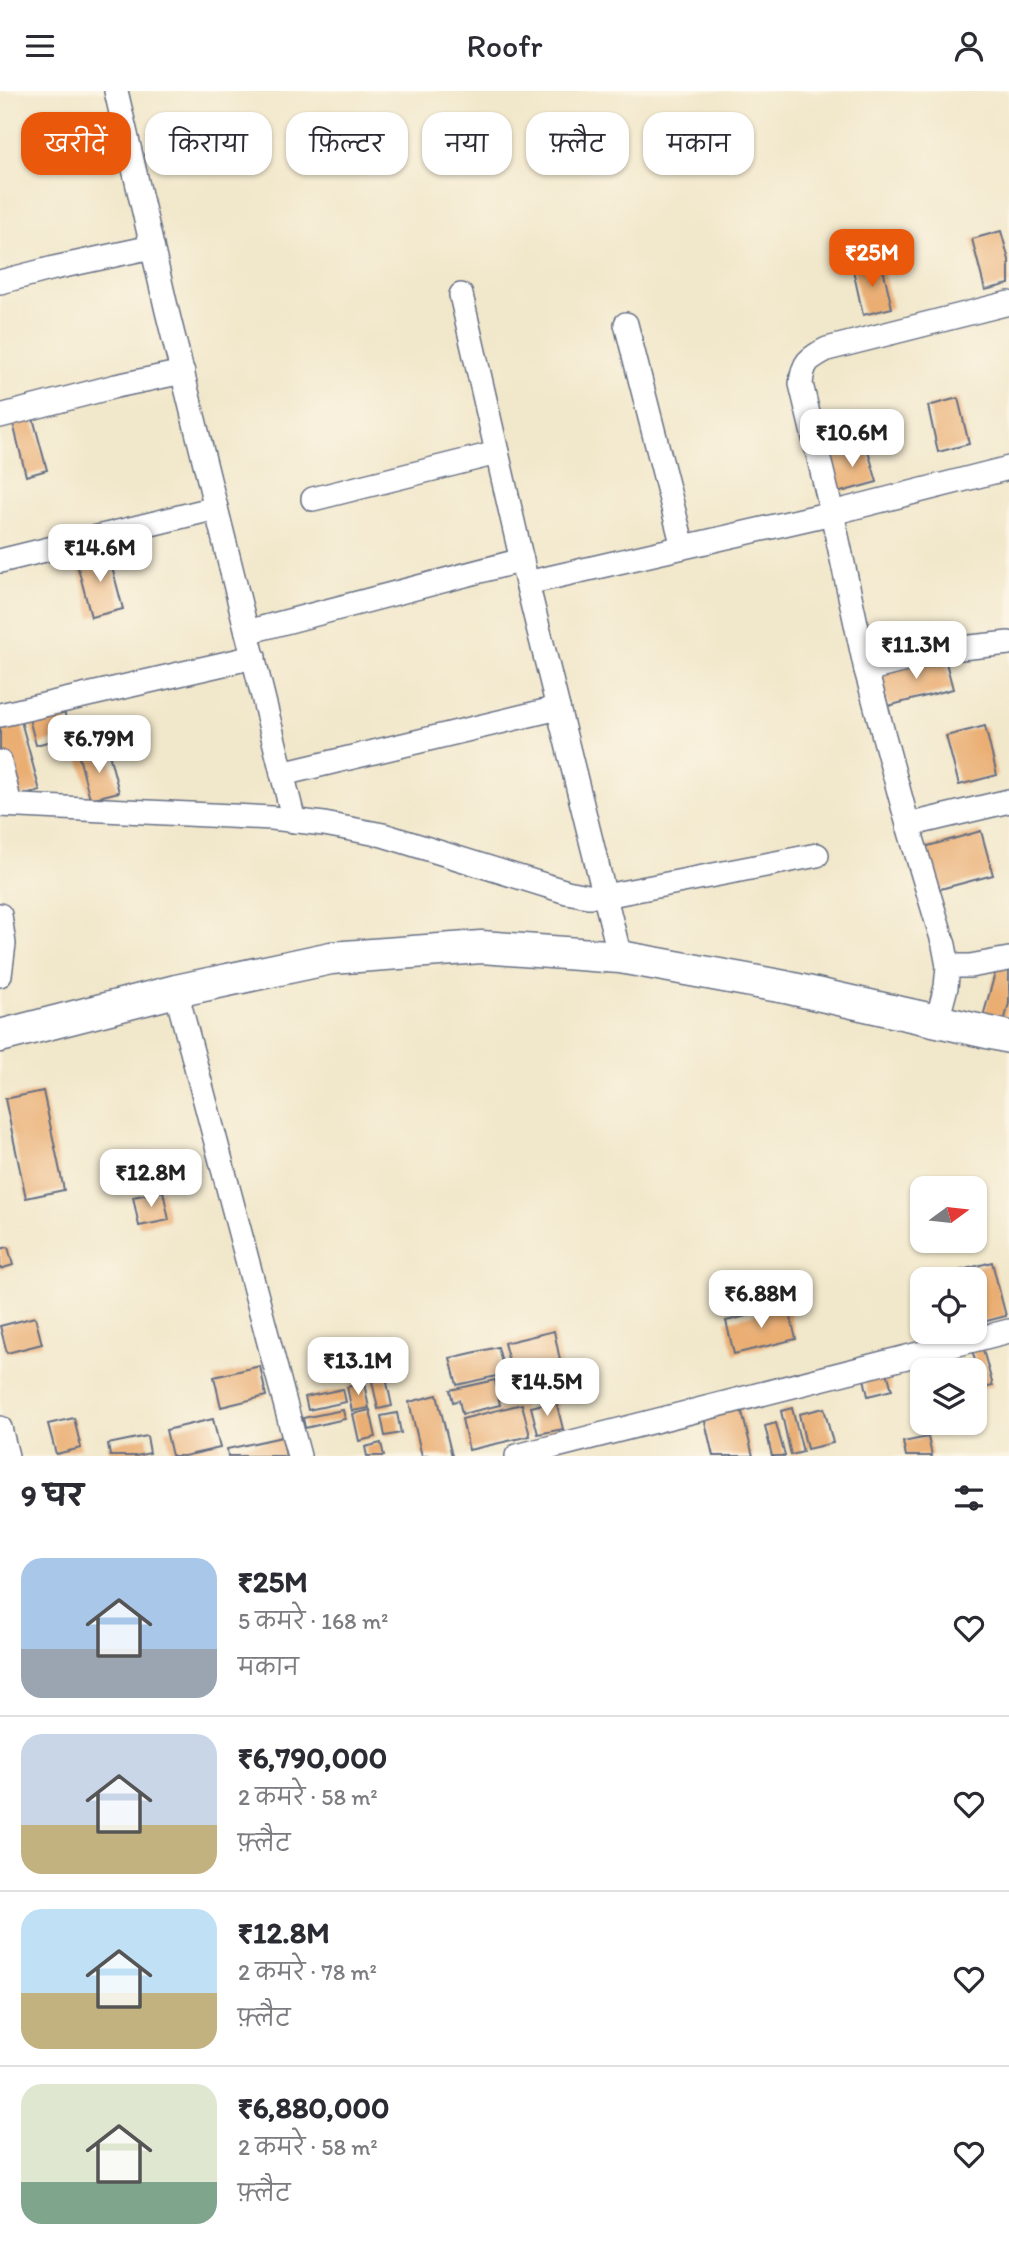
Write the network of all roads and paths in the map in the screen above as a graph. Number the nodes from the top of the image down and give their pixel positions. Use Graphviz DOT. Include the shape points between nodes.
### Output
graph roads {
  1 [pos="116,91"];
  2 [pos="152,247"];
  3 [pos="0,282"];
  4 [pos="461,295"];
  5 [pos="1009,303"];
  6 [pos="626,324"];
  7 [pos="183,372"];
  8 [pos="0,417"];
  9 [pos="497,453"];
  10 [pos="1009,468"];
  11 [pos="313,499"];
  12 [pos="216,508"];
  13 [pos="832,513"];
  14 [pos="682,547"];
  15 [pos="522,560"];
  16 [pos="0,561"];
  17 [pos="527,583"];
  18 [pos="247,632"];
  19 [pos="1009,643"];
  20 [pos="254,657"];
  21 [pos="866,670"];
  22 [pos="558,708"];
  23 [pos="0,715"];
  24 [pos="0,762"];
  25 [pos="282,774"];
  26 [pos="1009,801"];
  27 [pos="5,805"];
  28 [pos="294,821"];
  29 [pos="908,825"];
  30 [pos="817,855"];
  31 [pos="605,896"];
  32 [pos="0,915"];
  33 [pos="620,957"];
  34 [pos="1009,959"];
  35 [pos="948,967"];
  36 [pos="0,975"];
  37 [pos="176,991"];
  38 [pos="937,1021"];
  39 [pos="0,1037"];
  40 [pos="1009,1037"];
  41 [pos="1009,1331"];
  42 [pos="0,1428"];
  43 [pos="588,1448"];
  44 [pos="7,1456"];
  45 [pos="299,1456"];
  46 [pos="517,1456"];
  1 -- 2 [label="street"];
  2 -- 3 [label="street"];
  2 -- 7 [label="street"];
  4 -- 9 [label="street"];
  5 -- 13 [label="street" via="827,349 803,367 800,384"];
  6 -- 14 [label="street"];
  7 -- 8 [label="street"];
  7 -- 12 [label="street"];
  9 -- 11 [label="street"];
  9 -- 15 [label="street"];
  10 -- 13 [label="street"];
  12 -- 16 [label="street"];
  12 -- 18 [label="street"];
  13 -- 14 [label="street"];
  13 -- 21 [label="street"];
  14 -- 17 [label="street"];
  15 -- 17 [label="street"];
  15 -- 18 [label="street"];
  17 -- 22 [label="street"];
  18 -- 20 [label="street"];
  19 -- 21 [label="street" via="951,649"];
  20 -- 23 [label="street"];
  20 -- 25 [label="street"];
  21 -- 29 [label="street"];
  22 -- 25 [label="street"];
  22 -- 31 [label="street"];
  24 -- 27 [label="street"];
  25 -- 28 [label="street"];
  26 -- 29 [label="street"];
  27 -- 28 [label="street"];
  28 -- 31 [label="street" via="383,835 567,892"];
  29 -- 35 [label="street"];
  30 -- 31 [label="street"];
  31 -- 33 [label="street"];
  32 -- 36 [label="street" via="4,944"];
  33 -- 37 [label="street" via="481,947 331,958"];
  33 -- 38 [label="street"];
  34 -- 35 [label="street"];
  35 -- 38 [label="street"];
  37 -- 39 [label="street"];
  37 -- 45 [label="street"];
  38 -- 40 [label="street"];
  41 -- 43 [label="street" via="802,1383"];
  42 -- 44 [label="street"];
  43 -- 46 [label="street"];
}
